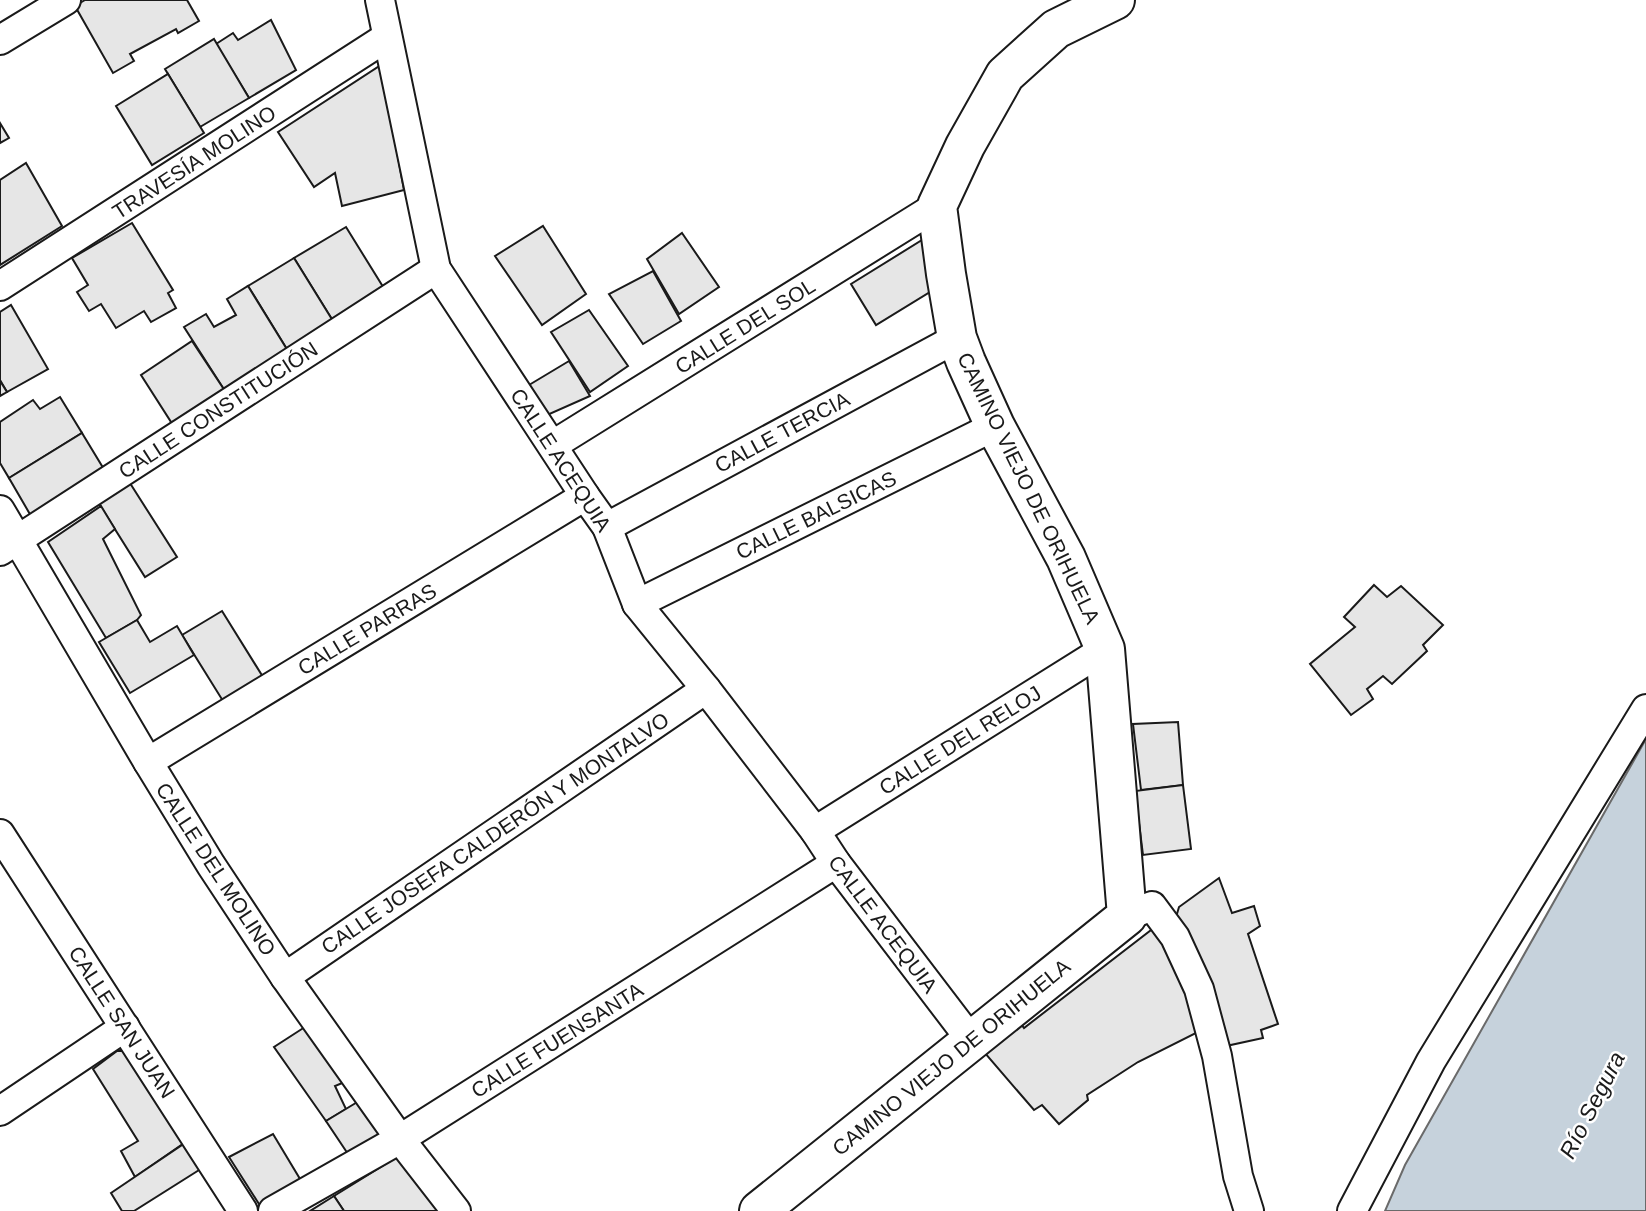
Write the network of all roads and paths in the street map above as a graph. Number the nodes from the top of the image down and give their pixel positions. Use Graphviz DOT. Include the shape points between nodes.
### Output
graph roads {
  1 [pos="66,0"];
  2 [pos="380,0"];
  3 [pos="1115,0"];
  4 [pos="387,37"];
  5 [pos="0,40"];
  6 [pos="937,206"];
  7 [pos="436,269"];
  8 [pos="0,286"];
  9 [pos="957,338"];
  10 [pos="995,426"];
  11 [pos="553,445"];
  12 [pos="585,496"];
  13 [pos="0,510"];
  14 [pos="607,527"];
  15 [pos="8,546"];
  16 [pos="637,604"];
  17 [pos="1105,649"];
  18 [pos="706,689"];
  19 [pos="1646,709"];
  20 [pos="148,762"];
  21 [pos="815,831"];
  22 [pos="0,834"];
  23 [pos="836,863"];
  24 [pos="1127,916"];
  25 [pos="285,977"];
  26 [pos="125,1027"];
  27 [pos="971,1040"];
  28 [pos="0,1111"];
  29 [pos="400,1139"];
  30 [pos="243,1211"];
  31 [pos="273,1211"];
  32 [pos="456,1211"];
  33 [pos="759,1211"];
  34 [pos="1249,1211"];
  35 [pos="1352,1211"];
  1 -- 5 [label="street"];
  2 -- 4 [label="street, CALLE ACEQUIA"];
  3 -- 6 [label="main road" via="1056,29 1005,75"];
  4 -- 7 [label="street, CALLE ACEQUIA"];
  4 -- 8 [label="street, TRAVESÍA MOLINO"];
  6 -- 9 [label="main road, CAMINO VIEJO DE ORIHUELA"];
  6 -- 11 [label="street, CALLE DEL SOL"];
  7 -- 11 [label="street, CALLE ACEQUIA"];
  7 -- 15 [label="street, CALLE CONSTITUCIÓN"];
  9 -- 10 [label="main road, CAMINO VIEJO DE ORIHUELA"];
  9 -- 14 [label="street, CALLE TERCIA"];
  10 -- 16 [label="street, CALLE BALSICAS"];
  10 -- 17 [label="main road, CAMINO VIEJO DE ORIHUELA" via="1066,558"];
  11 -- 12 [label="street, CALLE ACEQUIA"];
  12 -- 14 [label="street, CALLE ACEQUIA"];
  12 -- 20 [label="street, CALLE PARRAS"];
  13 -- 15 [label="street, CALLE DEL MOLINO"];
  14 -- 16 [label="street, CALLE ACEQUIA"];
  15 -- 20 [label="street, CALLE DEL MOLINO"];
  16 -- 18 [label="street, CALLE ACEQUIA"];
  17 -- 21 [label="street, CALLE DEL RELOJ"];
  17 -- 24 [label="main road, CAMINO VIEJO DE ORIHUELA"];
  18 -- 21 [label="street, CALLE ACEQUIA"];
  18 -- 25 [label="street, CALLE JOSEFA CALDERÓN Y MONTALVO"];
  19 -- 35 [label="street" via="1431,1061"];
  20 -- 25 [label="street, CALLE DEL MOLINO"];
  21 -- 23 [label="street, CALLE ACEQUIA"];
  22 -- 26 [label="street, CALLE SAN JUAN"];
  23 -- 27 [label="street, CALLE ACEQUIA"];
  23 -- 29 [label="street, CALLE FUENSANTA"];
  24 -- 27 [label="main road, CAMINO VIEJO DE ORIHUELA"];
  24 -- 34 [label="street" via="1152,906 1175,937 1199,989"];
  25 -- 29 [label="street, CALLE DEL MOLINO"];
  26 -- 28 [label="street"];
  26 -- 30 [label="street, CALLE SAN JUAN"];
  27 -- 33 [label="main road, CAMINO VIEJO DE ORIHUELA"];
  29 -- 31 [label="street, CALLE FUENSANTA"];
  29 -- 32 [label="street, CALLE DEL MOLINO"];
}
